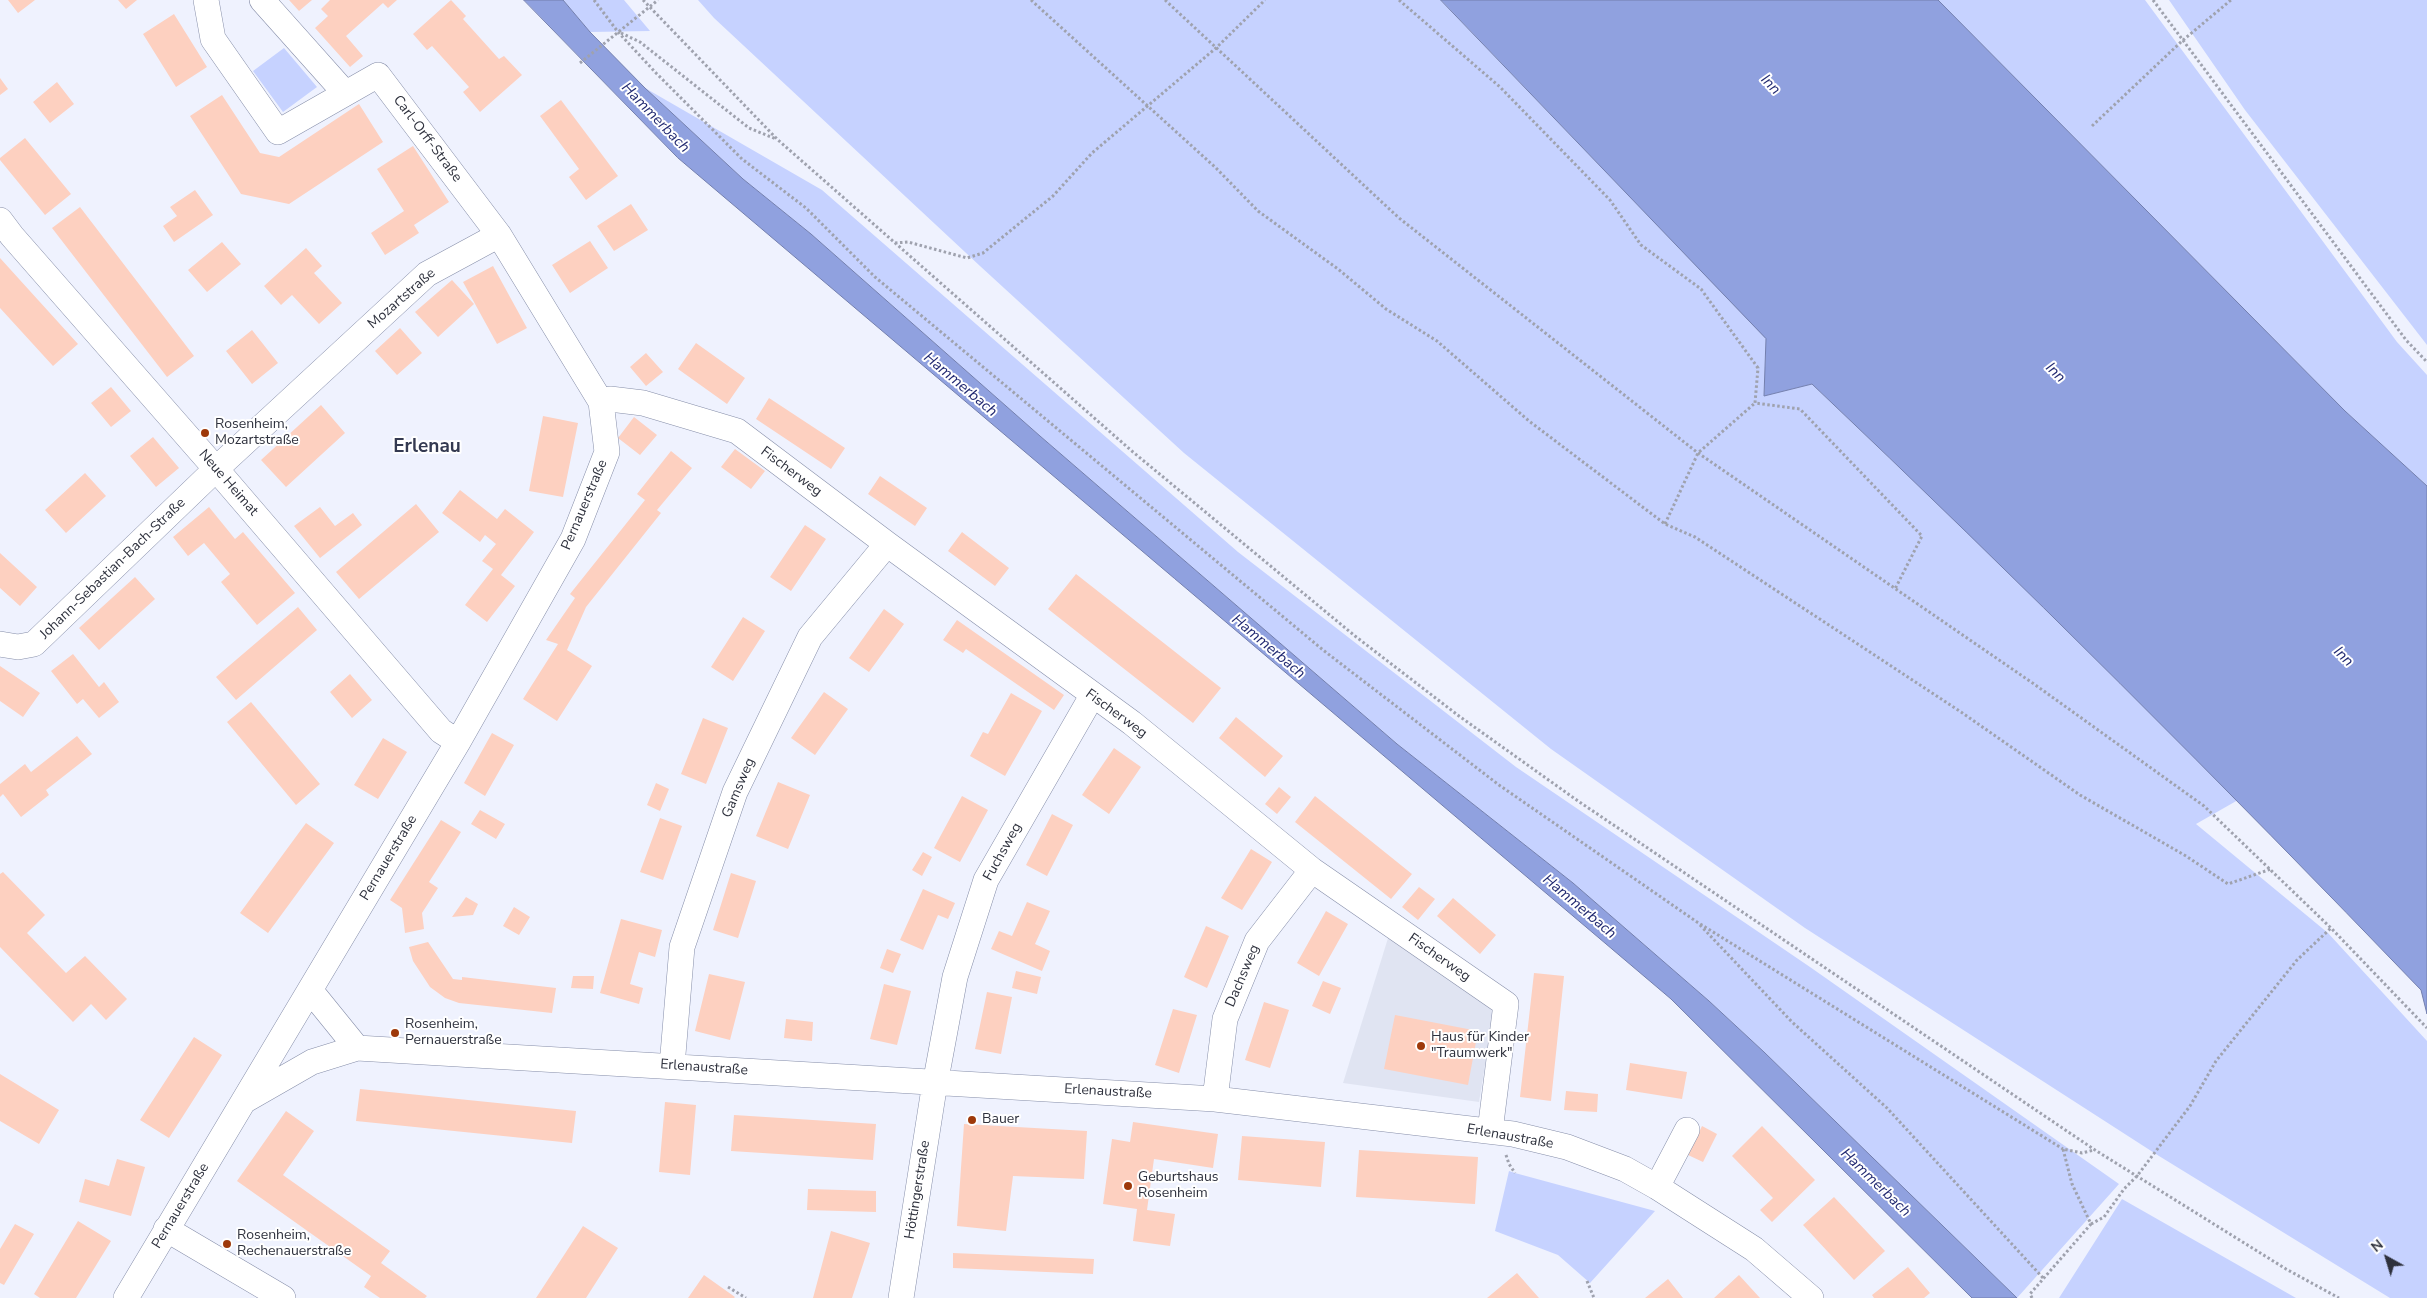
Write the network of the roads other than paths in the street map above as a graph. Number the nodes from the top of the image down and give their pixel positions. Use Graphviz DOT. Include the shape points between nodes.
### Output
graph roads {
  1 [pos="206,0"];
  2 [pos="262,0"];
  3 [pos="345,93"];
  4 [pos="0,220"];
  5 [pos="498,235"];
  6 [pos="601,402"];
  7 [pos="216,469"];
  8 [pos="887,544"];
  9 [pos="0,644"];
  10 [pos="1092,696"];
  11 [pos="458,742"];
  12 [pos="1312,870"];
  13 [pos="310,990"];
  14 [pos="357,1048"];
  15 [pos="672,1066"];
  16 [pos="936,1082"];
  17 [pos="1215,1098"];
  18 [pos="242,1102"];
  19 [pos="1687,1130"];
  20 [pos="1490,1131"];
  21 [pos="1657,1186"];
  22 [pos="166,1230"];
  23 [pos="126,1298"];
  24 [pos="283,1298"];
  25 [pos="901,1298"];
  26 [pos="1811,1298"];
  1 -- 3 [label="street, Carl-Orff-Straße" via="213,39 278,132"];
  2 -- 3 [label="street"];
  3 -- 5 [label="street, Carl-Orff-Straße" via="378,75"];
  4 -- 7 [label="street, Neue Heimat"];
  5 -- 6 [label="street"];
  5 -- 7 [label="street, Mozartstraße" via="427,274"];
  6 -- 8 [label="street, Fischerweg" via="610,399 644,403 737,431"];
  6 -- 11 [label="street, Pernauerstraße" via="607,452 573,539"];
  7 -- 9 [label="street, Johann-Sebastian-Bach-Straße" via="34,644 18,647"];
  7 -- 11 [label="street, Neue Heimat" via="441,731"];
  8 -- 10 [label="street, Fischerweg"];
  8 -- 15 [label="street, Gamsweg" via="810,637 735,792 682,948"];
  10 -- 12 [label="street, Fischerweg" via="1132,723"];
  10 -- 16 [label="street, Fuchsweg" via="986,880 956,977"];
  11 -- 13 [label="street, Pernauerstraße"];
  12 -- 17 [label="street, Dachsweg" via="1257,941 1225,1019"];
  12 -- 20 [label="street, Fischerweg" via="1506,1004"];
  13 -- 14 [label="street"];
  13 -- 18 [label="street, Pernauerstraße"];
  14 -- 15 [label="street, Erlenaustraße"];
  14 -- 18 [label="street, Erlenaustraße" via="312,1062"];
  15 -- 16 [label="street, Erlenaustraße"];
  16 -- 17 [label="street, Erlenaustraße"];
  16 -- 25 [label="street, Höttingerstraße"];
  17 -- 20 [label="street, Erlenaustraße"];
  18 -- 22 [label="street, Pernauerstraße"];
  19 -- 21 [label="street"];
  20 -- 21 [label="street, Erlenaustraße" via="1567,1147 1625,1169"];
  21 -- 26 [label="street, Erlenaustraße" via="1754,1249"];
  22 -- 23 [label="street, Pernauerstraße"];
  22 -- 24 [label="street"];
}
